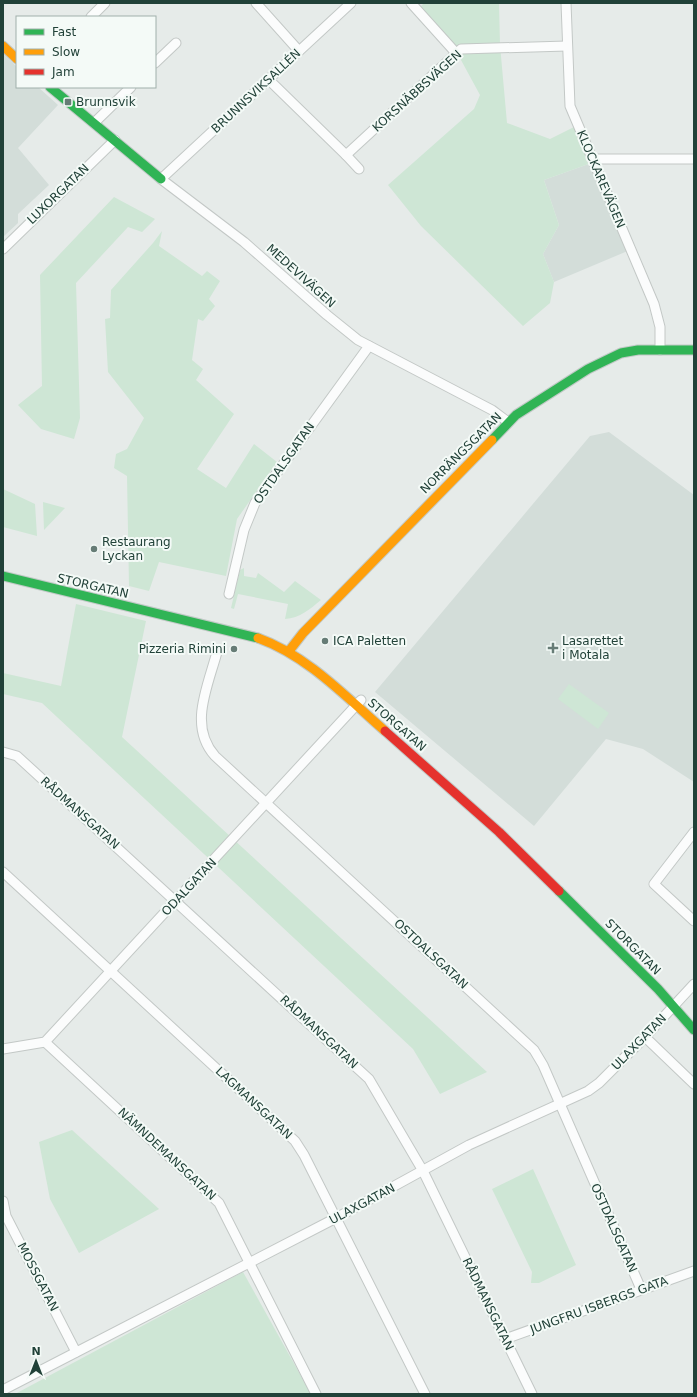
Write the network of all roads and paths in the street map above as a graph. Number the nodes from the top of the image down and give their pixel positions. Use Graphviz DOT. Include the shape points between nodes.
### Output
graph roads {
  1 [pos="105,3"];
  2 [pos="256,3"];
  3 [pos="351,3"];
  4 [pos="411,3"];
  5 [pos="566,3"];
  6 [pos="92,16"];
  7 [pos="176,43"];
  8 [pos="3,46"];
  9 [pos="567,46"];
  10 [pos="299,51"];
  11 [pos="456,53"];
  12 [pos="16,58"];
  13 [pos="156,62"];
  14 [pos="268,79"];
  15 [pos="51,88"];
  16 [pos="130,88"];
  17 [pos="94,123"];
  18 [pos="115,140"];
  19 [pos="346,155"];
  20 [pos="592,159"];
  21 [pos="694,159"];
  22 [pos="359,169"];
  23 [pos="161,180"];
  24 [pos="3,249"];
  25 [pos="369,346"];
  26 [pos="660,350"];
  27 [pos="694,350"];
  28 [pos="508,422"];
  29 [pos="3,569"];
  30 [pos="3,576"];
  31 [pos="229,594"];
  32 [pos="291,647"];
  33 [pos="216,652"];
  34 [pos="359,703"];
  35 [pos="3,752"];
  36 [pos="267,802"];
  37 [pos="694,832"];
  38 [pos="3,872"];
  39 [pos="176,901"];
  40 [pos="694,921"];
  41 [pos="111,971"];
  42 [pos="694,984"];
  43 [pos="676,1003"];
  44 [pos="694,1019"];
  45 [pos="694,1030"];
  46 [pos="645,1036"];
  47 [pos="45,1042"];
  48 [pos="3,1049"];
  49 [pos="694,1084"];
  50 [pos="560,1104"];
  51 [pos="424,1170"];
  52 [pos="3,1201"];
  53 [pos="336,1218"];
  54 [pos="249,1262"];
  55 [pos="694,1271"];
  56 [pos="641,1289"];
  57 [pos="505,1339"];
  58 [pos="76,1352"];
  59 [pos="3,1390"];
  60 [pos="316,1394"];
  61 [pos="425,1394"];
  62 [pos="532,1394"];
  1 -- 6 [label="street"];
  2 -- 10 [label="street"];
  3 -- 10 [label="street, BRUNNSVIKSALLÉN"];
  4 -- 11 [label="street"];
  5 -- 9 [label="street, KLOCKAREVÄGEN"];
  7 -- 13 [label="street"];
  8 -- 12 [label="main road"];
  9 -- 11 [label="street, KORSNÄBBSVÄGEN" via="461,49"];
  9 -- 20 [label="street, KLOCKAREVÄGEN" via="570,106"];
  10 -- 14 [label="street, BRUNNSVIKSALLÉN"];
  11 -- 19 [label="street, KORSNÄBBSVÄGEN"];
  14 -- 19 [label="street"];
  14 -- 23 [label="street, BRUNNSVIKSALLÉN"];
  15 -- 17 [label="main road, MEDEVIVÄGEN"];
  16 -- 17 [label="street"];
  17 -- 18 [label="main road, MEDEVIVÄGEN"];
  18 -- 23 [label="main road, MEDEVIVÄGEN"];
  18 -- 24 [label="street, LUXORGATAN"];
  19 -- 22 [label="street"];
  20 -- 21 [label="street"];
  20 -- 26 [label="street, KLOCKAREVÄGEN" via="657,314"];
  23 -- 25 [label="street, MEDEVIVÄGEN" via="244,242 330,318"];
  25 -- 28 [label="street, MEDEVIVÄGEN" via="492,410"];
  25 -- 31 [label="street, OSTDALSGATAN" via="255,503 244,530"];
  26 -- 27 [label="main road, NORRÄNGSGATAN"];
  26 -- 28 [label="main road, NORRÄNGSGATAN" via="630,351 606,359"];
  28 -- 32 [label="main road, NORRÄNGSGATAN"];
  29 -- 32 [label="main road, STORGATAN" via="253,629 275,635"];
  30 -- 32 [label="main road, STORGATAN"];
  32 -- 34 [label="main road, STORGATAN"];
  33 -- 36 [label="street, OSTDALSGATAN" via="201,714 203,737 215,756"];
  34 -- 36 [label="street, ODALGATAN"];
  34 -- 43 [label="main road, STORGATAN" via="504,827"];
  35 -- 39 [label="street, RÅDMANSGATAN" via="17,756"];
  36 -- 39 [label="street, ODALGATAN"];
  36 -- 50 [label="street, OSTDALSGATAN" via="529,1044 543,1065"];
  37 -- 40 [label="street" via="654,884"];
  38 -- 41 [label="street, LAGMANSGATAN"];
  39 -- 41 [label="street, ODALGATAN"];
  39 -- 51 [label="street, RÅDMANSGATAN" via="370,1079"];
  41 -- 47 [label="street, ODALGATAN"];
  41 -- 53 [label="street, LAGMANSGATAN" via="295,1141"];
  42 -- 43 [label="street, ULAXGATAN"];
  43 -- 44 [label="main road, STORGATAN"];
  43 -- 45 [label="main road, STORGATAN"];
  43 -- 46 [label="street, ULAXGATAN"];
  46 -- 49 [label="street"];
  46 -- 50 [label="street, ULAXGATAN" via="594,1088"];
  47 -- 48 [label="street"];
  47 -- 54 [label="street, NÄMNDEMANSGATAN" via="215,1198"];
  50 -- 51 [label="street, ULAXGATAN" via="469,1145"];
  50 -- 56 [label="street, OSTDALSGATAN"];
  51 -- 53 [label="street, ULAXGATAN"];
  51 -- 57 [label="street, RÅDMANSGATAN"];
  52 -- 58 [label="street, MOSSGATAN" via="6,1216"];
  53 -- 54 [label="street, ULAXGATAN"];
  53 -- 61 [label="street, LAGMANSGATAN"];
  54 -- 58 [label="street, ULAXGATAN"];
  54 -- 60 [label="street, NÄMNDEMANSGATAN"];
  55 -- 56 [label="street, JUNGFRU ISBERGS GATA"];
  56 -- 57 [label="street, JUNGFRU ISBERGS GATA"];
  57 -- 62 [label="street, RÅDMANSGATAN"];
  58 -- 59 [label="street, ULAXGATAN"];
}
